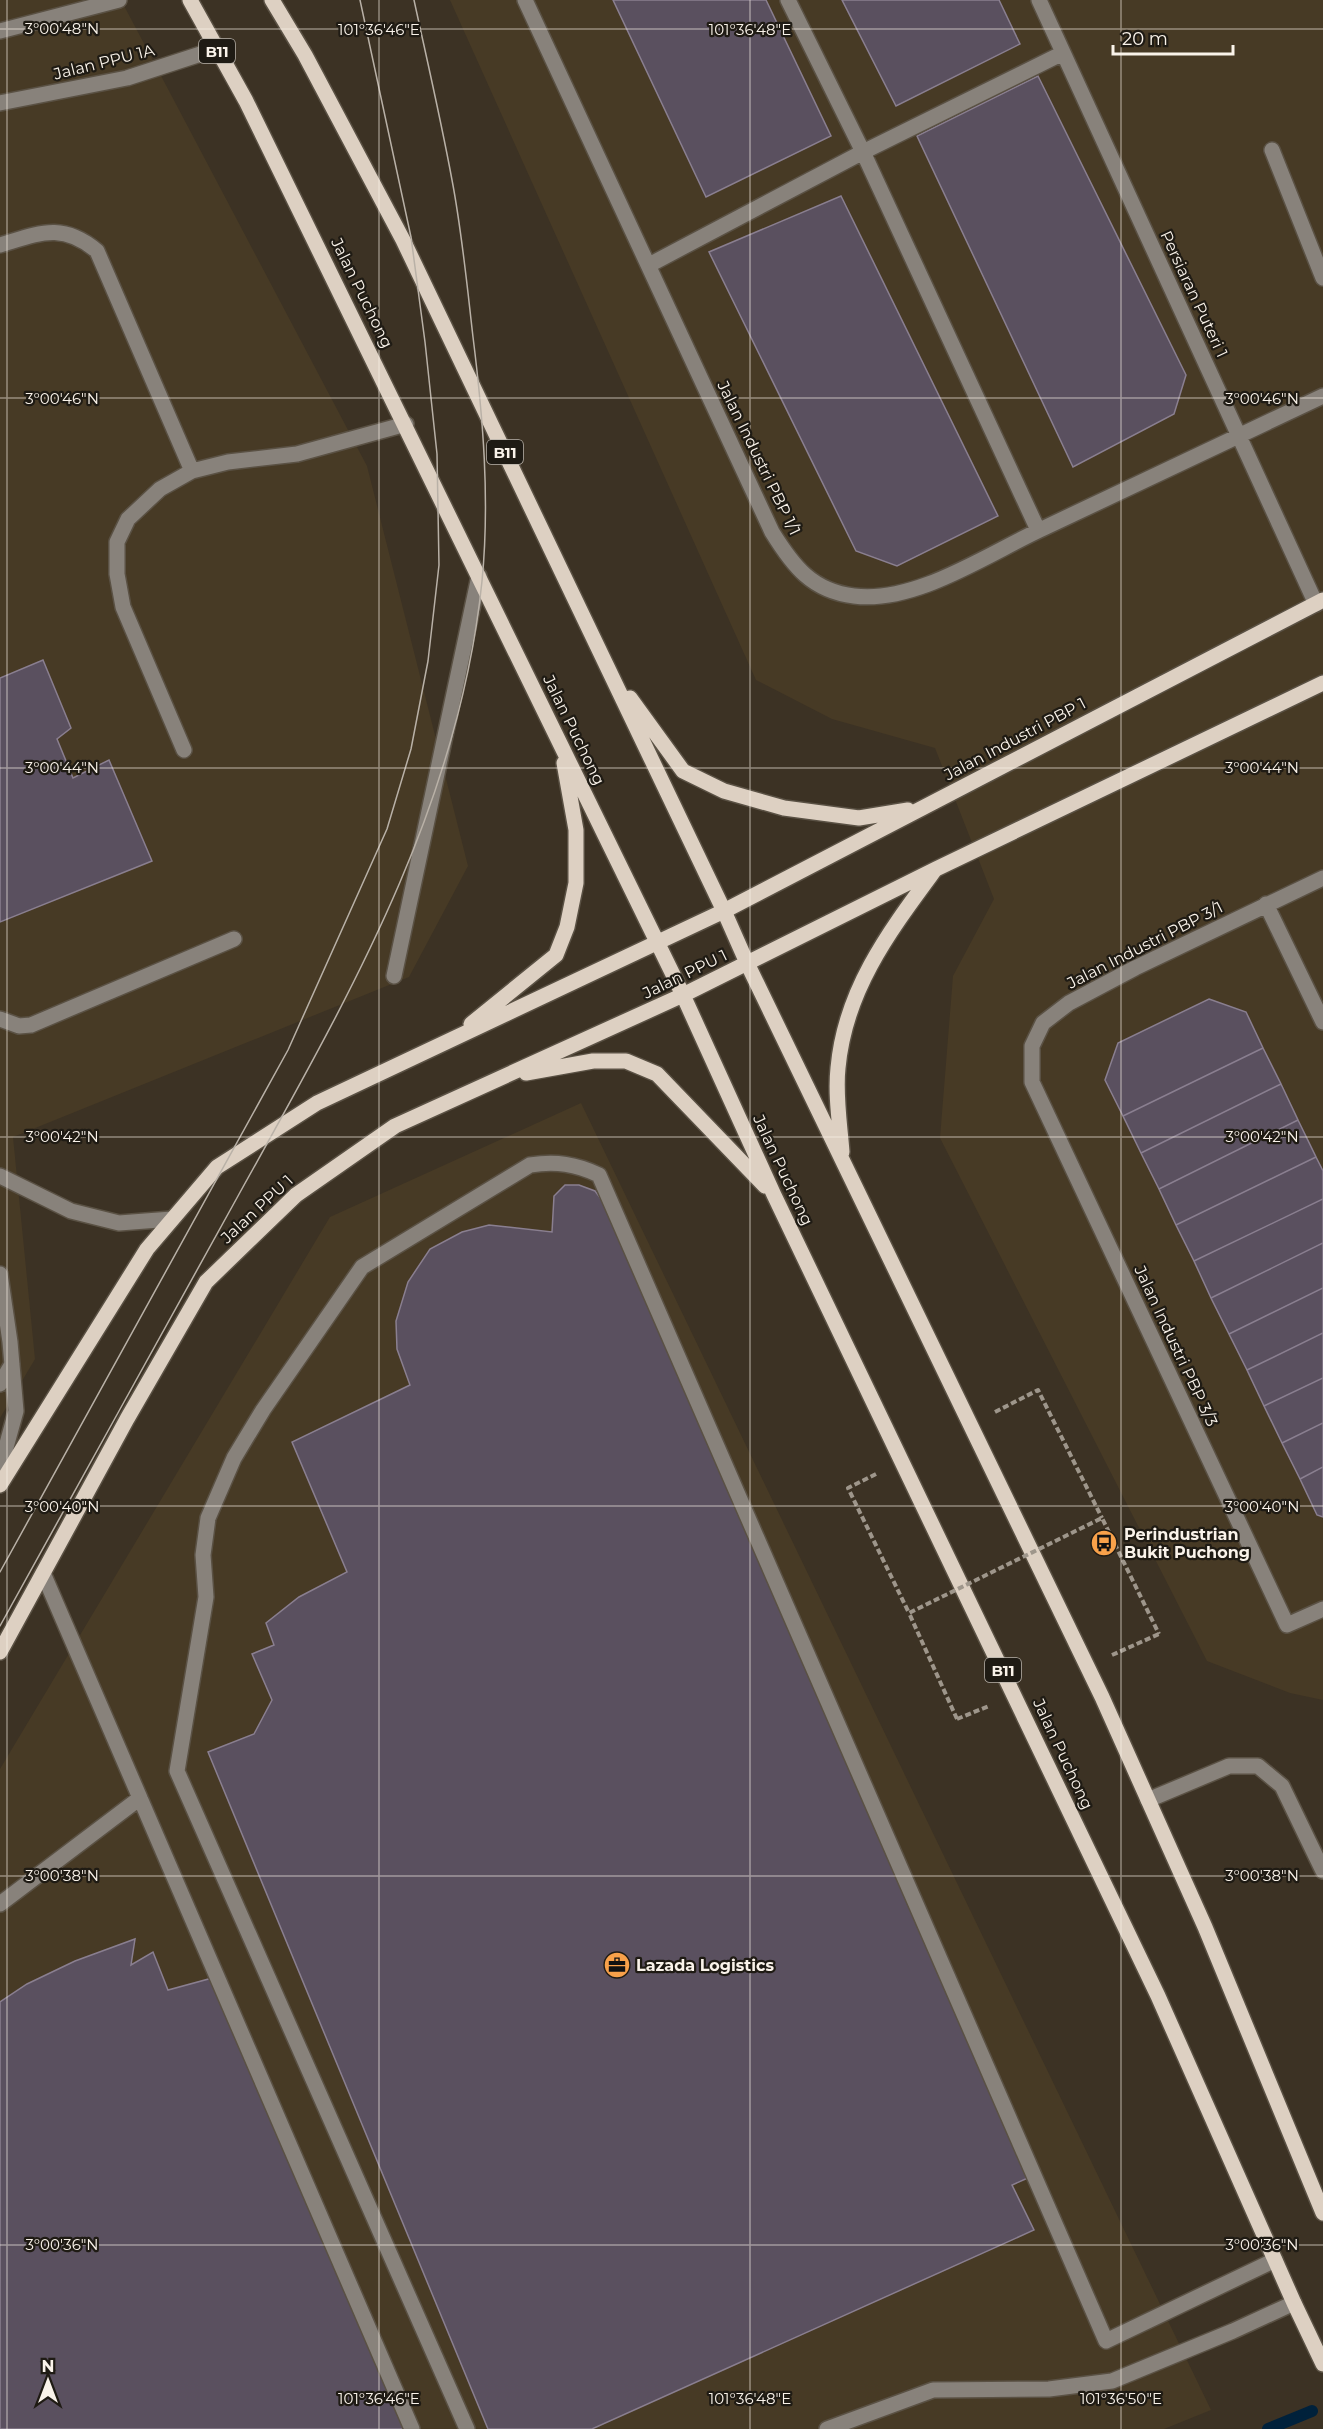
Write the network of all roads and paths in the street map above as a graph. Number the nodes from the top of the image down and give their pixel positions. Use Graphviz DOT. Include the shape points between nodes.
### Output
graph roads {
  1 [pos="119,0"];
  2 [pos="190,0"];
  3 [pos="272,0"];
  4 [pos="525,0"];
  5 [pos="788,0"];
  6 [pos="1039,0"];
  7 [pos="0,31"];
  8 [pos="216,49"];
  9 [pos="1063,53"];
  10 [pos="0,103"];
  11 [pos="1272,150"];
  12 [pos="862,152"];
  13 [pos="0,245"];
  14 [pos="649,265"];
  15 [pos="1323,278"];
  16 [pos="1323,396"];
  17 [pos="406,424"];
  18 [pos="1240,436"];
  19 [pos="192,471"];
  20 [pos="1038,530"];
  21 [pos="479,576"];
  22 [pos="1319,602"];
  23 [pos="609,669"];
  24 [pos="1323,683"];
  25 [pos="561,744"];
  26 [pos="184,750"];
  27 [pos="921,808"];
  28 [pos="936,869"];
  29 [pos="1323,878"];
  30 [pos="1266,904"];
  31 [pos="724,911"];
  32 [pos="234,939"];
  33 [pos="658,942"];
  34 [pos="747,963"];
  35 [pos="394,976"];
  36 [pos="683,995"];
  37 [pos="0,1019"];
  38 [pos="1323,1022"];
  39 [pos="452,1039"];
  40 [pos="501,1078"];
  41 [pos="1032,1082"];
  42 [pos="842,1159"];
  43 [pos="0,1176"];
  44 [pos="774,1195"];
  45 [pos="172,1219"];
  46 [pos="0,1274"];
  47 [pos="12,1364"];
  48 [pos="0,1384"];
  49 [pos="970,1424"];
  50 [pos="0,1469"];
  51 [pos="0,1485"];
  52 [pos="848,1488"];
  53 [pos="1102,1518"];
  54 [pos="43,1573"];
  55 [pos="1323,1609"];
  56 [pos="909,1613"];
  57 [pos="0,1652"];
  58 [pos="1087,1667"];
  59 [pos="957,1719"];
  60 [pos="140,1798"];
  61 [pos="1148,1800"];
  62 [pos="1323,1871"];
  63 [pos="0,1904"];
  64 [pos="1323,2213"];
  65 [pos="1275,2260"];
  66 [pos="1294,2303"];
  67 [pos="1323,2364"];
  68 [pos="412,2429"];
  69 [pos="467,2429"];
  70 [pos="826,2429"];
  1 -- 7 [label="street"];
  2 -- 8 [label="main road, Jalan Puchong / B11"];
  3 -- 23 [label="main road, B11" via="403,240"];
  4 -- 14 [label="street, Jalan Industri PBP 1/1"];
  5 -- 12 [label="street"];
  6 -- 9 [label="street, Persiaran Puteri 1"];
  8 -- 10 [label="street, Jalan PPU 1A" via="127,78"];
  8 -- 17 [label="main road, Jalan Puchong / B11" via="246,101"];
  9 -- 12 [label="street"];
  9 -- 18 [label="street, Persiaran Puteri 1"];
  11 -- 15 [label="street"];
  12 -- 14 [label="street"];
  12 -- 20 [label="street"];
  13 -- 19 [label="street" via="38,233 71,233 97,251"];
  14 -- 20 [label="street, Jalan Industri PBP 1/1" via="772,532 790,562 815,584 853,596 889,596 930,584"];
  16 -- 18 [label="street, Jalan Industri PBP 1/1"];
  17 -- 19 [label="street" via="297,453"];
  17 -- 21 [label="main road, Jalan Puchong / B11"];
  18 -- 20 [label="street, Jalan Industri PBP 1/1"];
  18 -- 22 [label="street, Persiaran Puteri 1"];
  19 -- 26 [label="street" via="160,489 128,519 117,542 123,607"];
  21 -- 25 [label="main road, Jalan Puchong / B11"];
  21 -- 35 [label="street"];
  22 -- 27 [label="main road, Jalan Industri PBP 1"];
  23 -- 27 [label="main road" via="683,771 724,791 784,808 859,818"];
  23 -- 31 [label="main road, B11"];
  24 -- 28 [label="main road"];
  25 -- 33 [label="main road, Jalan Puchong / B11"];
  25 -- 39 [label="main road" via="576,830 576,883 567,927 556,955"];
  27 -- 31 [label="main road, Jalan Industri PBP 1"];
  28 -- 34 [label="main road"];
  28 -- 42 [label="main road" via="887,935 863,979 847,1023 838,1069"];
  29 -- 30 [label="street, Jalan Industri PBP 3/1"];
  30 -- 38 [label="street"];
  30 -- 41 [label="street, Jalan Industri PBP 3/1" via="1069,1003 1043,1023 1032,1047"];
  31 -- 33 [label="main road, Jalan Industri PBP 1"];
  31 -- 34 [label="main road, B11"];
  32 -- 37 [label="street" via="31,1025 19,1026"];
  33 -- 36 [label="main road, Jalan Puchong / B11"];
  33 -- 39 [label="main road"];
  34 -- 36 [label="main road, Jalan PPU 1"];
  34 -- 42 [label="main road, B11"];
  36 -- 40 [label="main road, Jalan PPU 1"];
  36 -- 44 [label="main road, Jalan Puchong / B11"];
  39 -- 45 [label="main road" via="317,1103 227,1160"];
  40 -- 44 [label="main road" via="593,1061 626,1061 657,1074"];
  40 -- 54 [label="main road, Jalan PPU 1" via="395,1126 296,1195 206,1282"];
  41 -- 55 [label="street, Jalan Industri PBP 3/3" via="1287,1626"];
  42 -- 49 [label="main road, B11"];
  43 -- 45 [label="street" via="71,1211 119,1223"];
  44 -- 65 [label="main road, Jalan Puchong / B11" via="1158,1996"];
  45 -- 51 [label="main road" via="147,1249"];
  46 -- 47 [label="street"];
  47 -- 48 [label="street"];
  47 -- 50 [label="street" via="16,1412"];
  49 -- 53 [label="path" via="1038,1390"];
  49 -- 58 [label="main road, B11"];
  52 -- 56 [label="path"];
  53 -- 56 [label="path, bridge"];
  53 -- 58 [label="path, bridge" via="1159,1634"];
  54 -- 57 [label="main road, Jalan PPU 1"];
  54 -- 60 [label="street"];
  56 -- 59 [label="path, bridge"];
  58 -- 61 [label="main road, B11"];
  60 -- 63 [label="street"];
  60 -- 68 [label="street"];
  61 -- 62 [label="street" via="1230,1766 1258,1766 1282,1786"];
  61 -- 64 [label="main road, B11"];
  65 -- 66 [label="main road, Jalan Puchong / B11"];
  65 -- 69 [label="street" via="1106,2341 599,1175 580,1166 552,1161 530,1165 362,1267 234,1458 208,1518 203,1555 206,1597 177,1771"];
  66 -- 67 [label="main road, Jalan Puchong / B11"];
  66 -- 70 [label="street" via="1112,2381 1049,2389 933,2390"];
}
